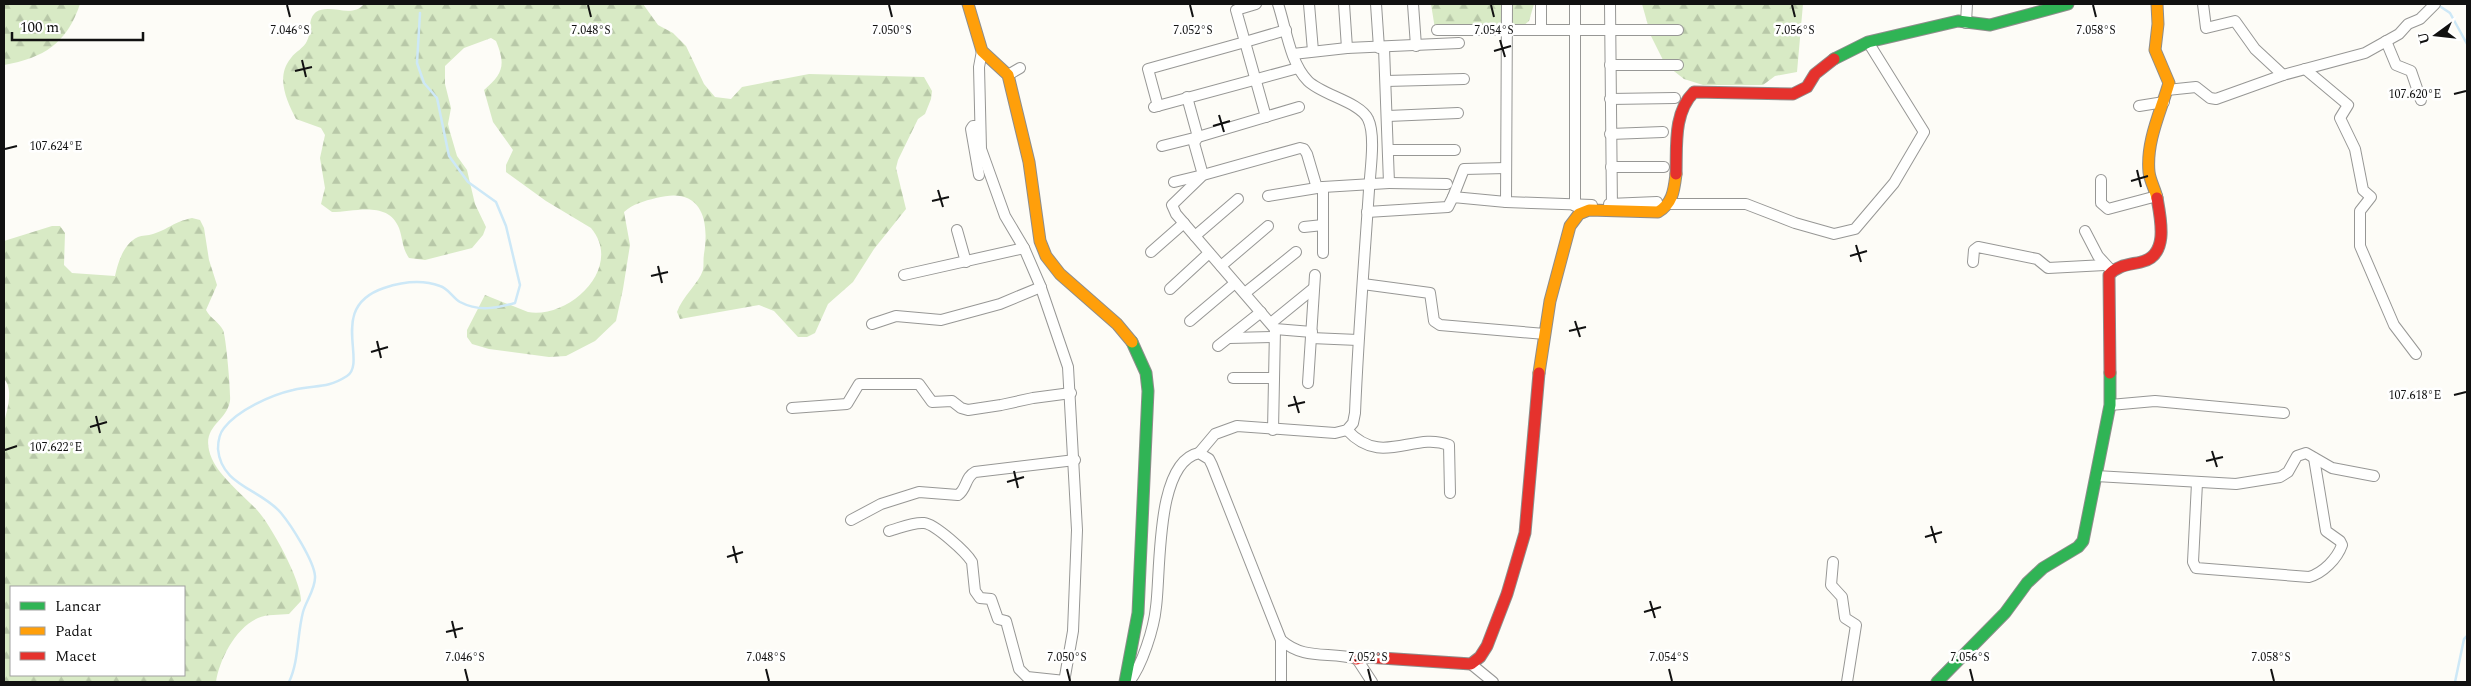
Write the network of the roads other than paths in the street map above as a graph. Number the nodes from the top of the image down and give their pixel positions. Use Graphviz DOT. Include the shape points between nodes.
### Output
graph roads {
  1 [pos="968,4"];
  2 [pos="1256,4"];
  3 [pos="1278,4"];
  4 [pos="1309,4"];
  5 [pos="1344,4"];
  6 [pos="1376,4"];
  7 [pos="1413,4"];
  8 [pos="1507,4"];
  9 [pos="1541,4"];
  10 [pos="1575,4"];
  11 [pos="1610,4"];
  12 [pos="1966,4"];
  13 [pos="2068,4"];
  14 [pos="2157,4"];
  15 [pos="2202,4"];
  16 [pos="2434,5"];
  17 [pos="1966,23"];
  18 [pos="1508,29"];
  19 [pos="1541,29"];
  20 [pos="1575,29"];
  21 [pos="1286,30"];
  22 [pos="1438,30"];
  23 [pos="1610,30"];
  24 [pos="1678,30"];
  25 [pos="2386,41"];
  26 [pos="1245,42"];
  27 [pos="1868,42"];
  28 [pos="1459,44"];
  29 [pos="1416,46"];
  30 [pos="1347,48"];
  31 [pos="1382,48"];
  32 [pos="982,50"];
  33 [pos="1313,52"];
  34 [pos="1293,54"];
  35 [pos="1610,65"];
  36 [pos="1678,65"];
  37 [pos="1020,68"];
  38 [pos="1298,68"];
  39 [pos="2305,69"];
  40 [pos="1008,75"];
  41 [pos="2282,75"];
  42 [pos="1256,78"];
  43 [pos="1464,79"];
  44 [pos="1386,81"];
  45 [pos="2167,90"];
  46 [pos="1187,97"];
  47 [pos="1675,98"];
  48 [pos="1610,99"];
  49 [pos="2421,100"];
  50 [pos="2164,102"];
  51 [pos="2139,106"];
  52 [pos="1299,107"];
  53 [pos="1458,113"];
  54 [pos="1388,116"];
  55 [pos="1266,117"];
  56 [pos="1664,132"];
  57 [pos="1610,134"];
  58 [pos="1198,137"];
  59 [pos="1162,146"];
  60 [pos="978,150"];
  61 [pos="1389,150"];
  62 [pos="1456,150"];
  63 [pos="1611,167"];
  64 [pos="1664,167"];
  65 [pos="1506,168"];
  66 [pos="980,175"];
  67 [pos="1203,175"];
  68 [pos="2101,180"];
  69 [pos="1174,182"];
  70 [pos="1389,183"];
  71 [pos="1447,184"];
  72 [pos="1369,185"];
  73 [pos="1320,187"];
  74 [pos="1268,196"];
  75 [pos="2157,196"];
  76 [pos="1453,197"];
  77 [pos="1238,199"];
  78 [pos="1506,202"];
  79 [pos="1656,202"];
  80 [pos="1670,204"];
  81 [pos="1575,206"];
  82 [pos="1611,207"];
  83 [pos="1367,212"];
  84 [pos="1184,223"];
  85 [pos="1323,225"];
  86 [pos="1268,226"];
  87 [pos="1304,227"];
  88 [pos="957,230"];
  89 [pos="2085,231"];
  90 [pos="1195,236"];
  91 [pos="1024,248"];
  92 [pos="1151,252"];
  93 [pos="1296,252"];
  94 [pos="1209,253"];
  95 [pos="1323,253"];
  96 [pos="966,262"];
  97 [pos="1973,262"];
  98 [pos="1221,266"];
  99 [pos="2108,268"];
  100 [pos="904,275"];
  101 [pos="1315,275"];
  102 [pos="1235,283"];
  103 [pos="1363,284"];
  104 [pos="1040,287"];
  105 [pos="1314,288"];
  106 [pos="1170,289"];
  107 [pos="1245,293"];
  108 [pos="1261,312"];
  109 [pos="1190,321"];
  110 [pos="872,324"];
  111 [pos="1273,330"];
  112 [pos="1545,334"];
  113 [pos="1311,335"];
  114 [pos="1229,338"];
  115 [pos="1358,340"];
  116 [pos="1218,346"];
  117 [pos="2416,354"];
  118 [pos="1234,378"];
  119 [pos="1274,378"];
  120 [pos="1308,383"];
  121 [pos="1071,393"];
  122 [pos="2110,405"];
  123 [pos="792,408"];
  124 [pos="2284,413"];
  125 [pos="1273,430"];
  126 [pos="1347,430"];
  127 [pos="1199,453"];
  128 [pos="2314,458"];
  129 [pos="1075,460"];
  130 [pos="2096,476"];
  131 [pos="2374,476"];
  132 [pos="2198,483"];
  133 [pos="1450,493"];
  134 [pos="852,520"];
  135 [pos="889,531"];
  136 [pos="1833,562"];
  137 [pos="1281,640"];
  138 [pos="1357,659"];
  139 [pos="1471,664"];
  140 [pos="1064,681"];
  141 [pos="1125,682"];
  142 [pos="1129,682"];
  143 [pos="1281,682"];
  144 [pos="1372,682"];
  145 [pos="1493,682"];
  146 [pos="1847,682"];
  147 [pos="1937,682"];
  1 -- 32 [label="street"];
  2 -- 26 [label="street" via="1236,10"];
  3 -- 21 [label="street"];
  4 -- 33 [label="street"];
  5 -- 30 [label="street"];
  6 -- 31 [label="street"];
  7 -- 29 [label="street"];
  8 -- 18 [label="street"];
  9 -- 19 [label="street"];
  10 -- 20 [label="street"];
  11 -- 23 [label="street"];
  12 -- 17 [label="street"];
  13 -- 17 [label="street" via="1990,25"];
  14 -- 45 [label="street" via="2155,50 2168,78"];
  15 -- 41 [label="street" via="2206,28 2235,21 2255,49"];
  16 -- 25 [label="street" via="2420,19"];
  17 -- 27 [label="street" via="1958,21"];
  18 -- 19 [label="street"];
  18 -- 22 [label="street"];
  18 -- 65 [label="street"];
  19 -- 20 [label="street"];
  20 -- 23 [label="street"];
  20 -- 81 [label="street"];
  21 -- 26 [label="street"];
  21 -- 34 [label="street"];
  23 -- 24 [label="street"];
  23 -- 35 [label="street"];
  25 -- 39 [label="street" via="2365,53"];
  25 -- 49 [label="street" via="2396,65 2411,70"];
  26 -- 42 [label="street"];
  26 -- 46 [label="street" via="1148,69 1156,106"];
  27 -- 80 [label="street" via="1830,61 1815,74 1807,87 1794,94 1689,94 1680,110"];
  27 -- 80 [label="street" via="1924,132 1894,183 1856,229 1834,234 1746,204"];
  28 -- 29 [label="street"];
  29 -- 31 [label="street"];
  30 -- 31 [label="street"];
  30 -- 33 [label="street"];
  31 -- 44 [label="street"];
  32 -- 40 [label="street"];
  32 -- 60 [label="street" via="979,126 971,129"];
  33 -- 34 [label="street"];
  34 -- 38 [label="street"];
  35 -- 36 [label="street"];
  35 -- 48 [label="street"];
  37 -- 40 [label="street"];
  38 -- 42 [label="street"];
  38 -- 72 [label="street" via="1317,88 1365,113 1371,133"];
  39 -- 41 [label="street"];
  39 -- 117 [label="street" via="2348,105 2340,118 2355,149 2363,190 2371,197 2360,213 2360,246 2394,325"];
  40 -- 141 [label="street" via="1029,162 1040,241 1046,256 1060,274 1117,324 1141,358 1146,373 1147,429 1138,613"];
  41 -- 45 [label="street" via="2214,99 2196,87"];
  42 -- 46 [label="street"];
  42 -- 55 [label="street"];
  43 -- 44 [label="street"];
  44 -- 54 [label="street"];
  45 -- 50 [label="street"];
  46 -- 58 [label="street"];
  47 -- 48 [label="street"];
  48 -- 57 [label="street"];
  50 -- 51 [label="street"];
  50 -- 75 [label="street" via="2150,144 2149,169"];
  52 -- 55 [label="street"];
  53 -- 54 [label="street"];
  54 -- 61 [label="street"];
  55 -- 58 [label="street"];
  56 -- 57 [label="street"];
  57 -- 63 [label="street"];
  58 -- 59 [label="street"];
  58 -- 67 [label="street" via="1194,143"];
  60 -- 66 [label="street"];
  60 -- 91 [label="street" via="1004,216"];
  61 -- 62 [label="street"];
  61 -- 70 [label="street"];
  63 -- 64 [label="street"];
  63 -- 82 [label="street"];
  65 -- 76 [label="street" via="1464,169"];
  65 -- 78 [label="street"];
  67 -- 69 [label="street"];
  67 -- 73 [label="street" via="1300,148 1307,154"];
  67 -- 84 [label="street" via="1172,205"];
  68 -- 75 [label="street" via="2101,203 2108,209"];
  70 -- 71 [label="street"];
  70 -- 72 [label="street"];
  72 -- 73 [label="street"];
  72 -- 83 [label="street"];
  73 -- 74 [label="street"];
  73 -- 85 [label="street"];
  75 -- 99 [label="street" via="2160,227 2157,252 2149,260"];
  76 -- 78 [label="street"];
  76 -- 83 [label="street" via="1448,207"];
  77 -- 90 [label="street"];
  78 -- 81 [label="street"];
  79 -- 82 [label="street"];
  80 -- 82 [label="street" via="1663,212"];
  81 -- 82 [label="street"];
  82 -- 112 [label="street" via="1583,212 1570,226"];
  83 -- 103 [label="street"];
  84 -- 90 [label="street"];
  84 -- 92 [label="street"];
  85 -- 87 [label="street"];
  85 -- 95 [label="street"];
  86 -- 98 [label="street"];
  88 -- 96 [label="street"];
  89 -- 99 [label="street"];
  90 -- 94 [label="street"];
  91 -- 96 [label="street"];
  91 -- 104 [label="street"];
  93 -- 107 [label="street"];
  94 -- 98 [label="street"];
  94 -- 106 [label="street"];
  96 -- 100 [label="street"];
  97 -- 99 [label="street" via="1974,250 1978,247 2038,259 2048,268"];
  98 -- 102 [label="street"];
  99 -- 122 [label="street"];
  101 -- 105 [label="street"];
  102 -- 107 [label="street"];
  102 -- 109 [label="street"];
  103 -- 112 [label="street" via="1430,293 1434,321 1440,325"];
  103 -- 115 [label="street"];
  104 -- 110 [label="street" via="1000,304 941,320 896,316"];
  104 -- 121 [label="street" via="1068,367"];
  105 -- 111 [label="street"];
  105 -- 113 [label="street"];
  107 -- 108 [label="street"];
  108 -- 111 [label="street"];
  108 -- 114 [label="street"];
  111 -- 113 [label="street"];
  111 -- 114 [label="street"];
  111 -- 119 [label="street"];
  112 -- 139 [label="street" via="1525,533 1487,646"];
  113 -- 115 [label="street"];
  113 -- 120 [label="street"];
  114 -- 116 [label="street"];
  115 -- 126 [label="street" via="1353,423"];
  118 -- 119 [label="street"];
  119 -- 125 [label="street"];
  121 -- 123 [label="street" via="968,410 952,401 932,402 919,384 859,384 847,404"];
  121 -- 129 [label="street"];
  122 -- 124 [label="street" via="2155,401"];
  122 -- 130 [label="street"];
  125 -- 126 [label="street" via="1327,433"];
  125 -- 127 [label="street" via="1237,426 1227,429 1216,434"];
  126 -- 133 [label="street" via="1355,439 1373,447 1449,445"];
  127 -- 137 [label="street" via="1212,465"];
  127 -- 142 [label="street" via="1185,460 1172,481 1165,504 1156,609 1145,648"];
  128 -- 131 [label="street" via="2332,468"];
  128 -- 132 [label="street" via="2309,453 2299,455 2284,475 2275,479 2236,484"];
  128 -- 132 [label="street" via="2326,531 2342,545 2333,560 2317,575 2309,577 2196,568 2193,562"];
  129 -- 134 [label="street" via="975,472 958,495 919,492 881,504"];
  129 -- 140 [label="street" via="1077,530 1073,631"];
  130 -- 132 [label="street"];
  130 -- 147 [label="street" via="2081,544 2043,568 2027,583 2005,614"];
  135 -- 140 [label="street" via="925,523 956,545 972,562 975,591 980,598 991,599 998,618 1006,621 1023,674"];
  136 -- 146 [label="street" via="1832,585 1842,598 1845,618 1856,625"];
  137 -- 138 [label="street" via="1302,653"];
  137 -- 143 [label="street"];
  138 -- 139 [label="street"];
  138 -- 144 [label="street"];
  139 -- 145 [label="street"];
}
